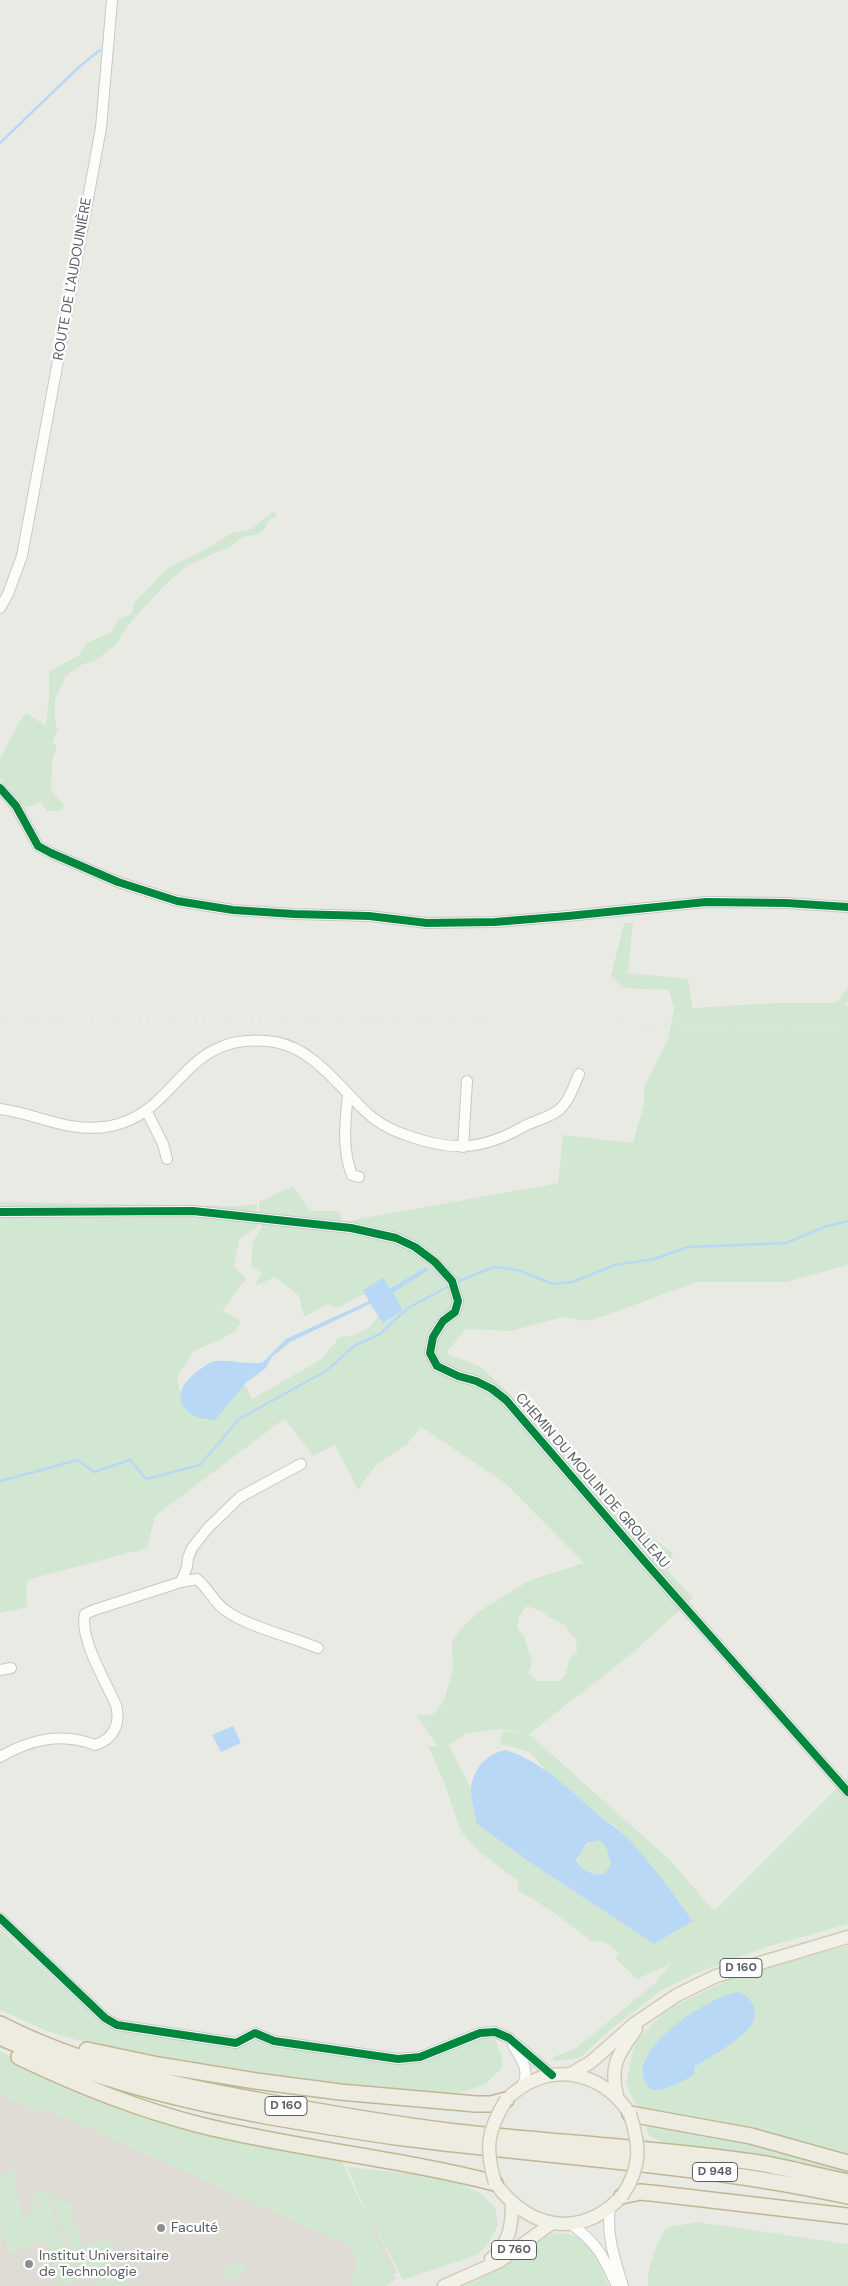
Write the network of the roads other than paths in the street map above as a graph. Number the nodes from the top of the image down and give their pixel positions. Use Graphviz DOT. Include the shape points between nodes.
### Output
graph roads {
  1 [pos="112,0"];
  2 [pos="0,608"];
  3 [pos="0,788"];
  4 [pos="848,907"];
  5 [pos="579,1074"];
  6 [pos="467,1080"];
  7 [pos="348,1095"];
  8 [pos="0,1109"];
  9 [pos="146,1110"];
  10 [pos="463,1147"];
  11 [pos="167,1158"];
  12 [pos="359,1177"];
  13 [pos="0,1212"];
  14 [pos="301,1464"];
  15 [pos="181,1582"];
  16 [pos="318,1648"];
  17 [pos="0,1757"];
  18 [pos="848,1792"];
  19 [pos="0,1918"];
  20 [pos="848,1937"];
  21 [pos="0,2017"];
  22 [pos="644,2019"];
  23 [pos="0,2024"];
  24 [pos="0,2037"];
  25 [pos="509,2038"];
  26 [pos="0,2047"];
  27 [pos="571,2074"];
  28 [pos="552,2075"];
  29 [pos="524,2085"];
  30 [pos="617,2096"];
  31 [pos="506,2100"];
  32 [pos="630,2114"];
  33 [pos="581,2151"];
  34 [pos="848,2163"];
  35 [pos="848,2182"];
  36 [pos="495,2183"];
  37 [pos="622,2196"];
  38 [pos="848,2196"];
  39 [pos="512,2204"];
  40 [pos="610,2208"];
  41 [pos="848,2216"];
  42 [pos="552,2223"];
  43 [pos="571,2224"];
  44 [pos="474,2274"];
  45 [pos="444,2286"];
  46 [pos="617,2286"];
  47 [pos="623,2286"];
  1 -- 2 [label="street, ROUTE DE L'AUDOUINIÈRE" via="101,128 22,556"];
  3 -- 4 [label="street" via="16,806 38,846 118,882 177,901 233,910 369,916 427,923 495,922 706,902"];
  5 -- 10 [label="street" via="558,1110 508,1135"];
  6 -- 10 [label="street"];
  7 -- 9 [label="street" via="300,1051 276,1042 241,1042 206,1053"];
  7 -- 10 [label="street" via="366,1112 395,1131 425,1142"];
  7 -- 12 [label="street" via="349,1166 352,1175"];
  8 -- 9 [label="street" via="70,1128 91,1129 112,1126"];
  9 -- 11 [label="street"];
  13 -- 18 [label="street, CHEMIN DU MOULIN DE GROLLEAU" via="193,1210 351,1228 396,1238 415,1247 435,1262 453,1285 458,1301 455,1312 443,1321 433,1337 430,1353 436,1366 484,1385 506,1400"];
  14 -- 15 [label="street" via="240,1497 208,1528 192,1548"];
  15 -- 16 [label="street" via="197,1579 217,1603 238,1618"];
  15 -- 17 [label="street" via="85,1614 86,1637 119,1714 118,1726 111,1736 95,1745 58,1737"];
  19 -- 25 [label="street" via="105,2018 116,2024 236,2043 255,2033 274,2041 398,2060 420,2057 480,2033 495,2032"];
  20 -- 22 [label="main road, D 160" via="716,1976 677,1996"];
  21 -- 31 [label="highway, D 160" via="32,2032 90,2050 216,2075 411,2099 476,2104"];
  22 -- 27 [label="main road, D 160"];
  22 -- 30 [label="main road, D 160" via="616,2058 614,2079"];
  23 -- 33 [label="highway, D 160" via="69,2053 160,2081 209,2092"];
  24 -- 33 [label="highway, D 160" via="100,2077 166,2096 403,2138"];
  25 -- 28 [label="street"];
  25 -- 29 [label="street" via="526,2067"];
  26 -- 36 [label="highway" via="82,2086 201,2125"];
  27 -- 28 [label="main road"];
  27 -- 30 [label="main road" via="596,2082"];
  28 -- 29 [label="main road"];
  29 -- 31 [label="main road"];
  30 -- 32 [label="main road"];
  31 -- 36 [label="main road, bridge" via="495,2118 489,2139 489,2162"];
  32 -- 34 [label="highway" via="751,2136"];
  32 -- 37 [label="main road, bridge" via="637,2136 637,2161"];
  33 -- 35 [label="highway, D 948" via="694,2155 761,2164"];
  33 -- 38 [label="highway, D 948"];
  36 -- 39 [label="main road"];
  37 -- 40 [label="main road"];
  37 -- 41 [label="highway, D 948" via="640,2192"];
  39 -- 42 [label="main road" via="524,2213"];
  39 -- 44 [label="main road, D 760" via="507,2240 499,2253"];
  40 -- 43 [label="main road"];
  40 -- 47 [label="street" via="609,2237"];
  42 -- 43 [label="main road"];
  42 -- 44 [label="main road, D 760" via="500,2261"];
  43 -- 46 [label="street" via="589,2237 603,2254"];
  44 -- 45 [label="main road, D 760"];
}
